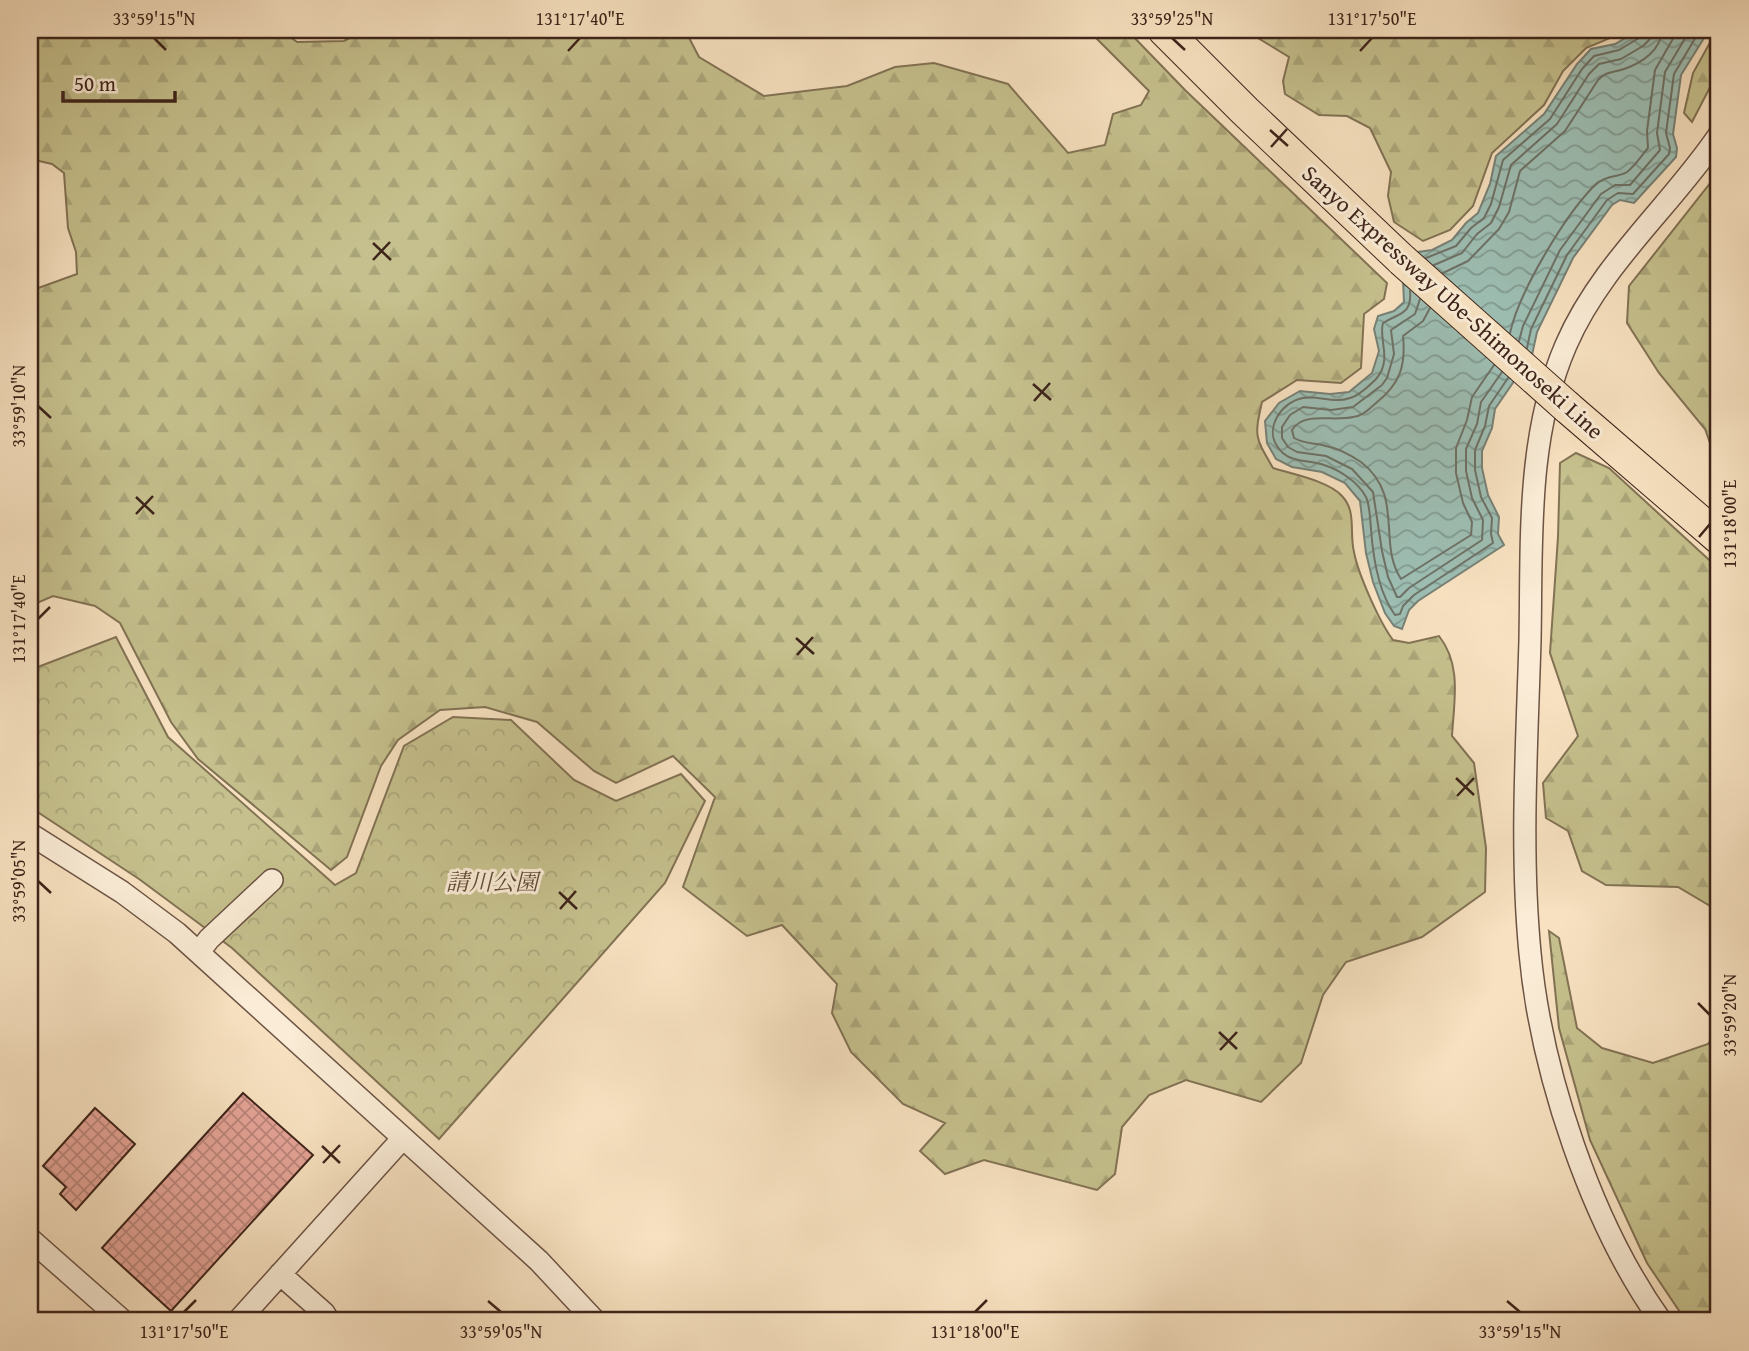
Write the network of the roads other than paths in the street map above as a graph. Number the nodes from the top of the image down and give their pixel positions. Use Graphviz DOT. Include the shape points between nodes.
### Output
graph roads {
  1 [pos="1164,30"];
  2 [pos="1719,135"];
  3 [pos="1719,538"];
  4 [pos="30,834"];
  5 [pos="272,880"];
  6 [pos="199,952"];
  7 [pos="403,1138"];
  8 [pos="30,1239"];
  9 [pos="280,1274"];
  10 [pos="123,1321"];
  11 [pos="238,1321"];
  12 [pos="329,1321"];
  13 [pos="595,1321"];
  14 [pos="1661,1321"];
  1 -- 3 [label="highway, Sanyo Expressway Ube-Shimonoseki Line, bridge" via="1402,260"];
  2 -- 14 [label="street" via="1621,257 1584,309 1566,345 1541,430 1532,533 1525,843 1537,1008 1562,1111 1594,1198"];
  4 -- 6 [label="street" via="122,892"];
  5 -- 6 [label="street"];
  6 -- 7 [label="street"];
  7 -- 9 [label="street"];
  7 -- 13 [label="street" via="539,1261"];
  8 -- 10 [label="street"];
  9 -- 11 [label="street"];
  9 -- 12 [label="street"];
}
